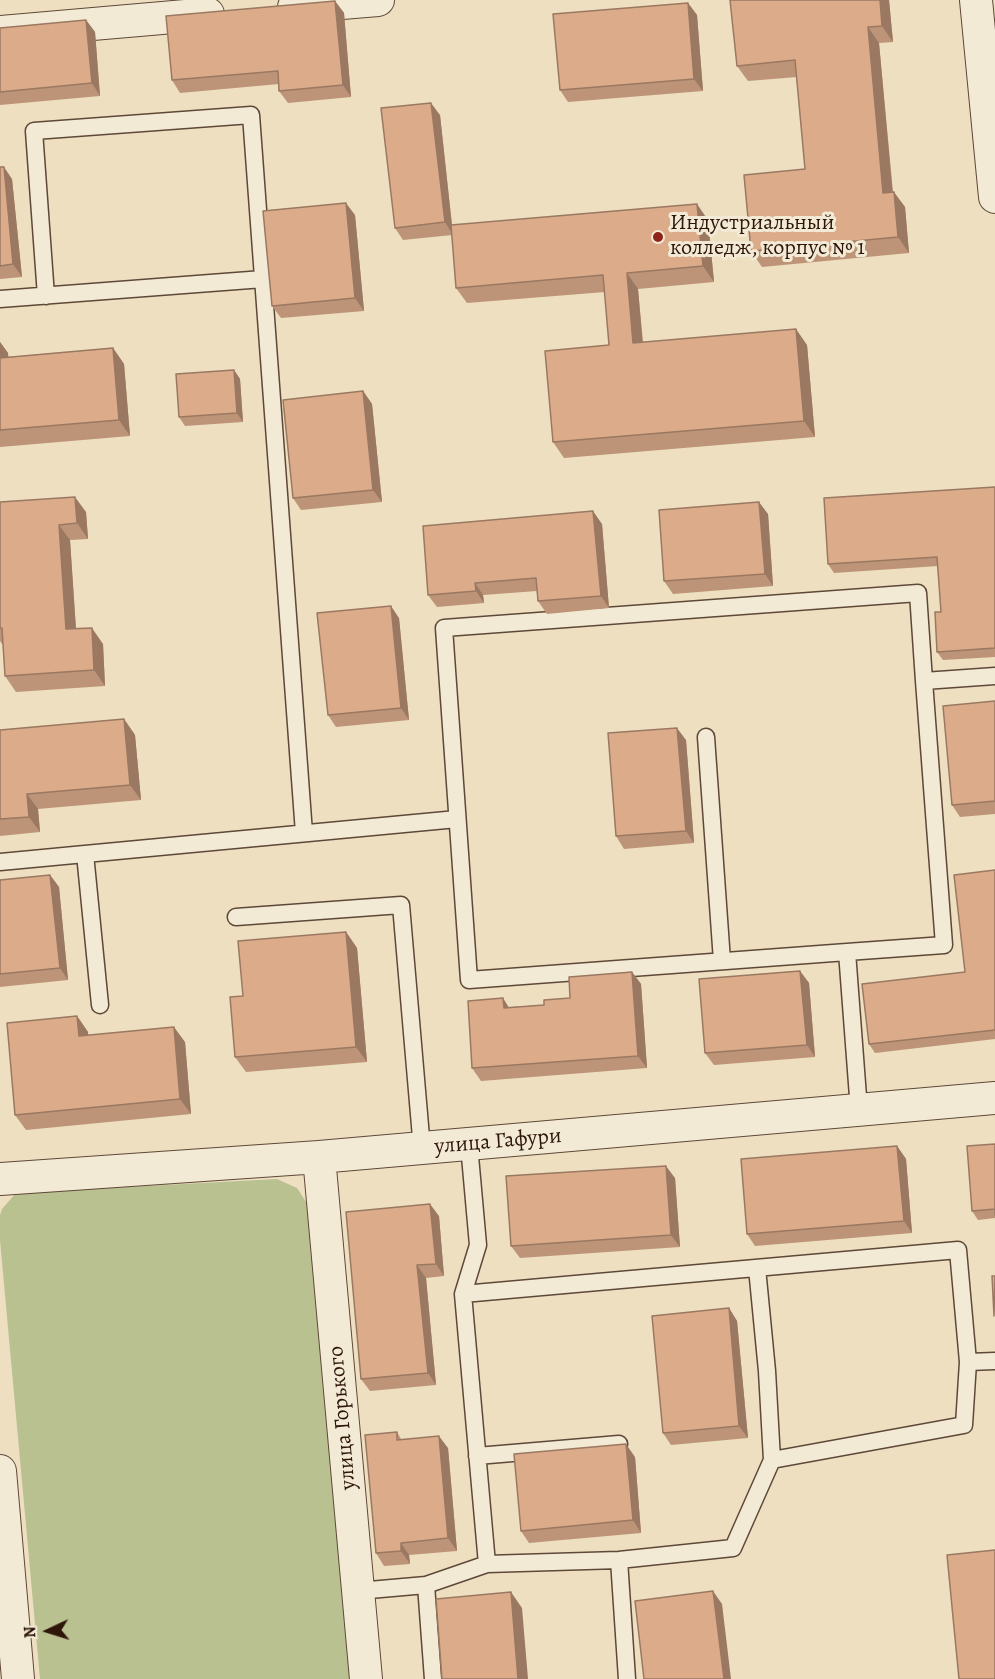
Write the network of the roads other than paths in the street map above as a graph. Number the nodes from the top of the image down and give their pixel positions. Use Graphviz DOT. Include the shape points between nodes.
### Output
graph roads {
  1 [pos="378,0"];
  2 [pos="976,0"];
  3 [pos="272,9"];
  4 [pos="236,12"];
  5 [pos="0,32"];
  6 [pos="995,197"];
  7 [pos="263,279"];
  8 [pos="46,296"];
  9 [pos="0,299"];
  10 [pos="995,676"];
  11 [pos="924,681"];
  12 [pos="706,738"];
  13 [pos="458,819"];
  14 [pos="304,833"];
  15 [pos="85,854"];
  16 [pos="0,862"];
  17 [pos="236,917"];
  18 [pos="848,952"];
  19 [pos="722,961"];
  20 [pos="100,1005"];
  21 [pos="995,1098"];
  22 [pos="859,1110"];
  23 [pos="469,1145"];
  24 [pos="422,1149"];
  25 [pos="319,1157"];
  26 [pos="0,1179"];
  27 [pos="757,1268"];
  28 [pos="463,1294"];
  29 [pos="995,1361"];
  30 [pos="968,1362"];
  31 [pos="620,1444"];
  32 [pos="477,1456"];
  33 [pos="772,1460"];
  34 [pos="0,1471"];
  35 [pos="619,1560"];
  36 [pos="487,1564"];
  37 [pos="426,1585"];
  38 [pos="358,1591"];
  39 [pos="18,1679"];
  40 [pos="366,1679"];
  41 [pos="433,1679"];
  42 [pos="627,1679"];
  1 -- 3 [label="street"];
  2 -- 6 [label="street"];
  4 -- 5 [label="street"];
  7 -- 8 [label="lane"];
  7 -- 8 [label="lane" via="251,115 34,131"];
  7 -- 14 [label="lane"];
  8 -- 9 [label="lane"];
  10 -- 11 [label="lane"];
  11 -- 13 [label="lane" via="918,593 444,628"];
  11 -- 18 [label="lane" via="944,945"];
  12 -- 19 [label="lane"];
  13 -- 14 [label="lane"];
  13 -- 19 [label="lane" via="469,980"];
  14 -- 15 [label="lane"];
  15 -- 16 [label="lane"];
  15 -- 20 [label="lane"];
  17 -- 24 [label="lane" via="400,905"];
  18 -- 19 [label="lane"];
  18 -- 22 [label="lane"];
  21 -- 22 [label="street, улица Гафури"];
  22 -- 23 [label="street, улица Гафури"];
  23 -- 24 [label="street, улица Гафури"];
  23 -- 28 [label="lane" via="478,1245"];
  24 -- 25 [label="street, улица Гафури"];
  25 -- 26 [label="street, улица Гафури"];
  25 -- 38 [label="street, улица Горького"];
  27 -- 28 [label="lane"];
  27 -- 30 [label="lane" via="958,1250"];
  27 -- 33 [label="lane"];
  28 -- 32 [label="lane"];
  29 -- 30 [label="lane"];
  30 -- 33 [label="lane" via="964,1425"];
  31 -- 32 [label="lane"];
  32 -- 36 [label="lane"];
  33 -- 35 [label="lane" via="733,1548"];
  34 -- 39 [label="street"];
  35 -- 36 [label="lane"];
  35 -- 42 [label="lane"];
  36 -- 37 [label="lane"];
  37 -- 38 [label="lane"];
  37 -- 41 [label="lane"];
  38 -- 40 [label="street, улица Горького"];
}
